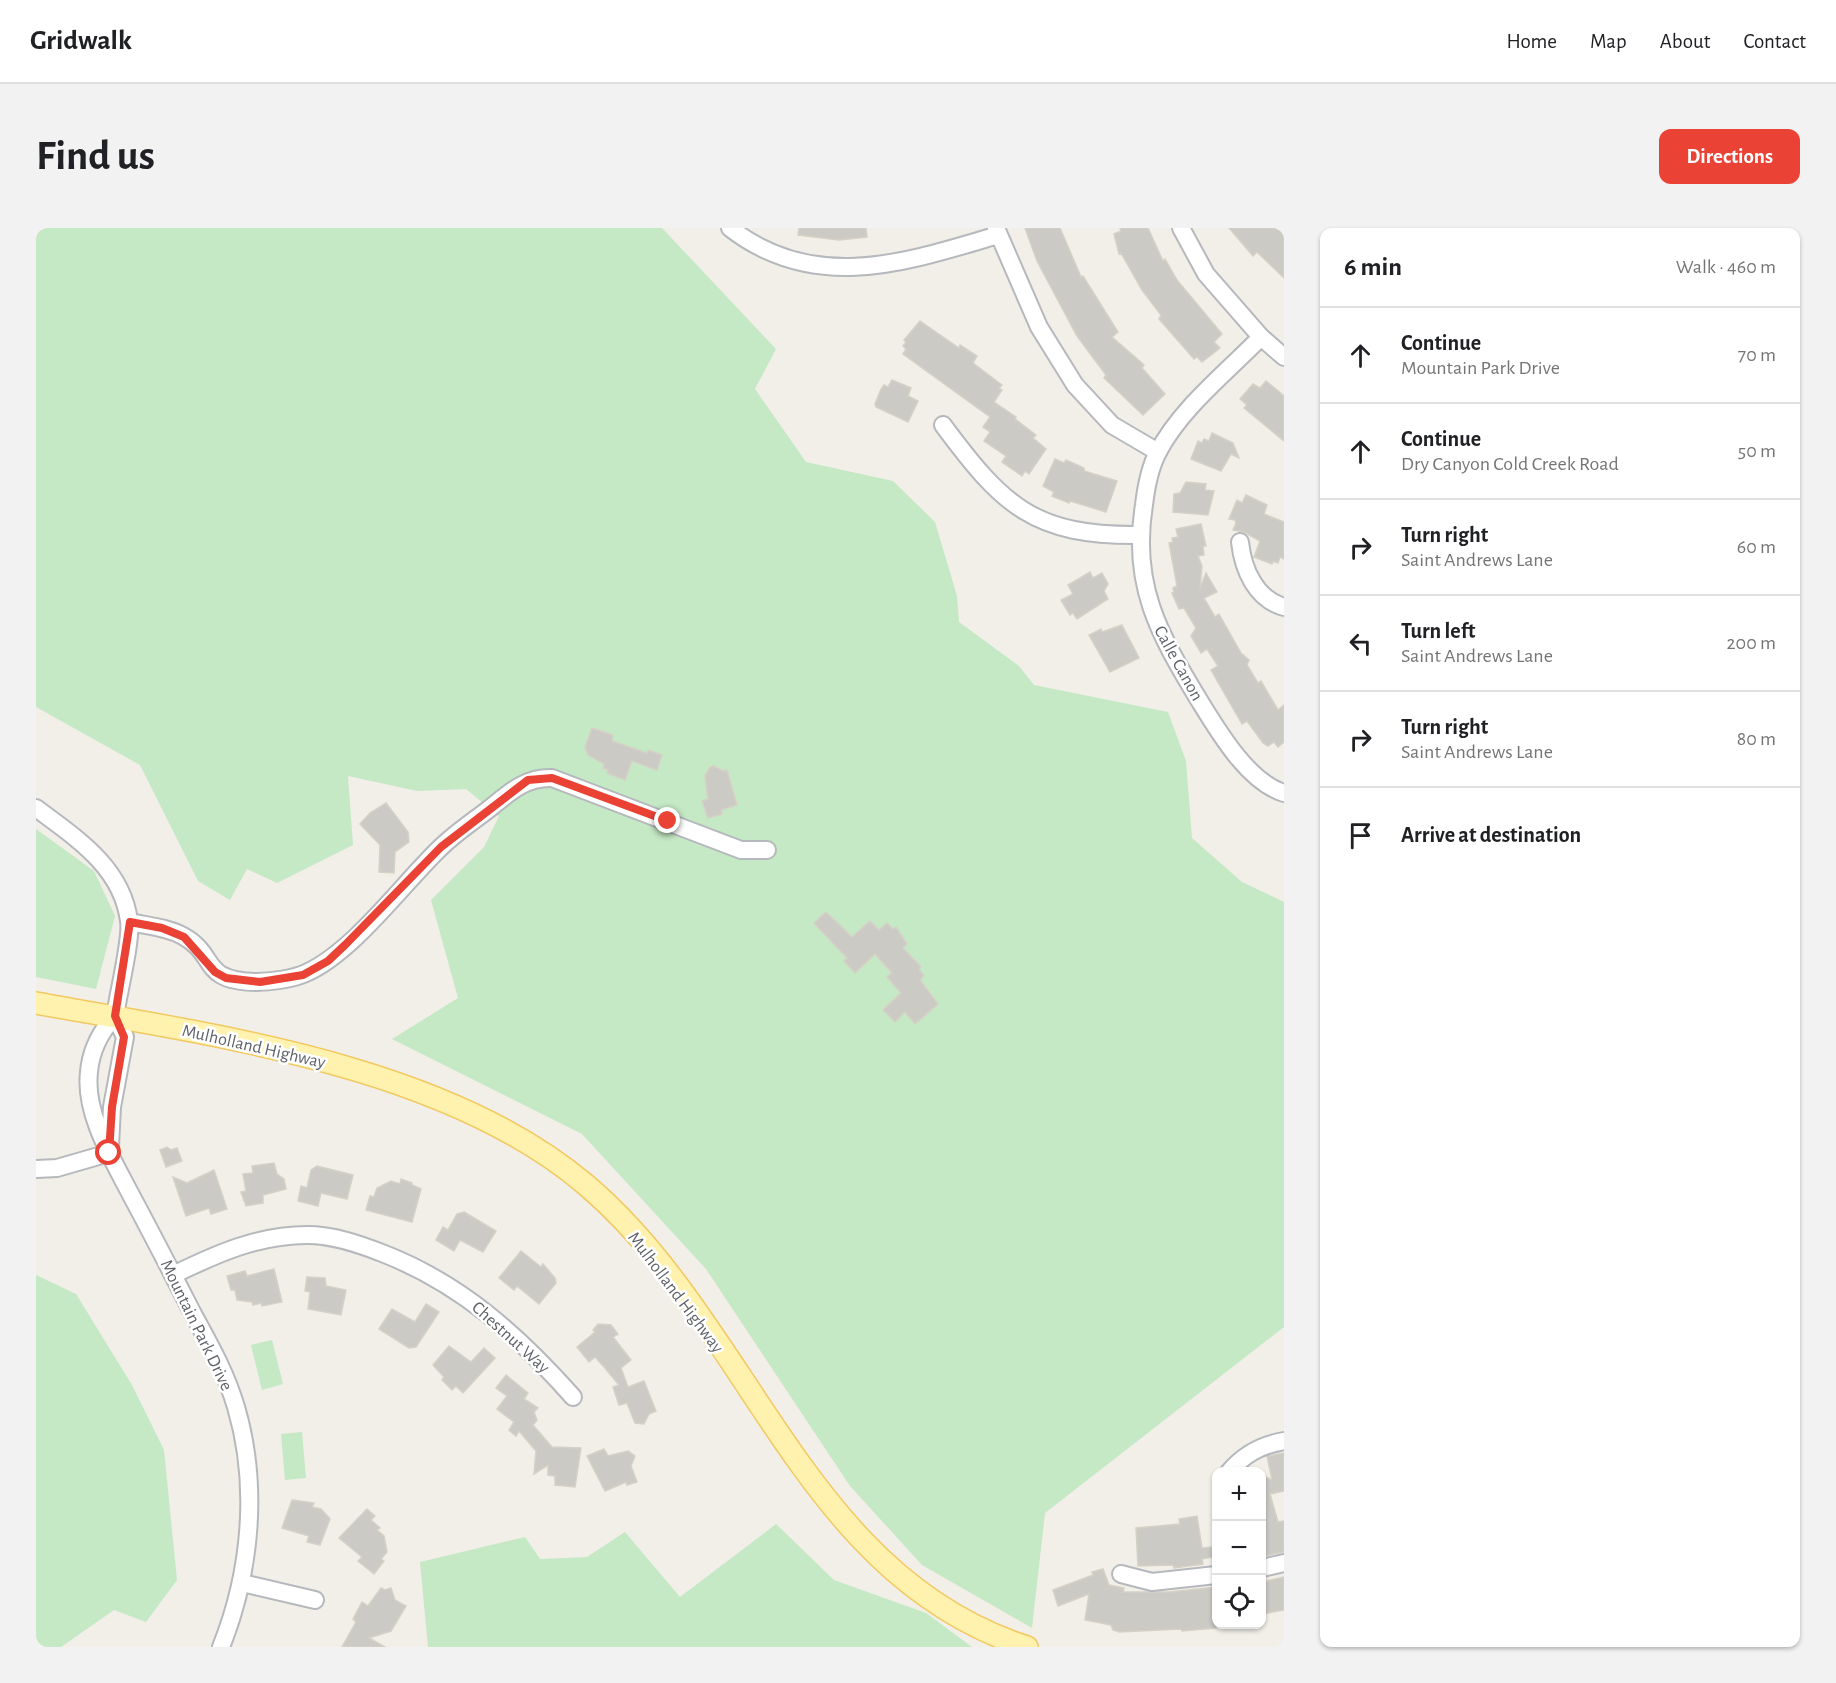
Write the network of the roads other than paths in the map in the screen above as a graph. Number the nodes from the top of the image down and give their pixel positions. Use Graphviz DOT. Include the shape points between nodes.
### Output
graph roads {
  1 [pos="730,228"];
  2 [pos="1181,228"];
  3 [pos="997,232"];
  4 [pos="1261,337"];
  5 [pos="1284,357"];
  6 [pos="943,425"];
  7 [pos="1158,452"];
  8 [pos="1139,535"];
  9 [pos="1240,542"];
  10 [pos="1284,607"];
  11 [pos="1280,791"];
  12 [pos="36,808"];
  13 [pos="767,850"];
  14 [pos="130,922"];
  15 [pos="36,1003"];
  16 [pos="115,1016"];
  17 [pos="89,1078"];
  18 [pos="116,1084"];
  19 [pos="109,1153"];
  20 [pos="36,1169"];
  21 [pos="173,1275"];
  22 [pos="573,1397"];
  23 [pos="1284,1441"];
  24 [pos="1233,1467"];
  25 [pos="1284,1563"];
  26 [pos="1266,1567"];
  27 [pos="1121,1574"];
  28 [pos="1212,1575"];
  29 [pos="242,1583"];
  30 [pos="315,1600"];
  31 [pos="220,1647"];
  32 [pos="1027,1647"];
  1 -- 3 [label="street" via="782,256 824,267 866,268 913,260"];
  2 -- 4 [label="street" via="1206,274"];
  3 -- 7 [label="street" via="1039,327 1075,384 1112,425"];
  4 -- 5 [label="street"];
  4 -- 7 [label="street, Calle Canon" via="1184,415"];
  6 -- 8 [label="street" via="975,468 1012,504 1048,525 1098,536"];
  7 -- 8 [label="street, Calle Canon"];
  8 -- 11 [label="street, Calle Canon" via="1146,595 1165,644 1237,758"];
  9 -- 10 [label="street" via="1244,567 1257,588 1270,603"];
  12 -- 14 [label="street" via="106,865 120,887"];
  13 -- 14 [label="street" via="741,850 552,778 539,777 518,786 441,847 328,961 303,975 260,982 226,978 215,972 184,937"];
  14 -- 16 [label="street"];
  15 -- 16 [label="main road, Mulholland Highway"];
  16 -- 17 [label="street, Mountain Park Drive" via="100,1032"];
  16 -- 18 [label="street" via="124,1037"];
  16 -- 32 [label="main road, Mulholland Highway" via="260,1046 358,1072 452,1106 536,1149 585,1184 654,1256 829,1505 870,1551 952,1615"];
  17 -- 18 [label="street"];
  17 -- 19 [label="street, Mountain Park Drive" via="93,1108"];
  18 -- 19 [label="street"];
  19 -- 20 [label="street" via="57,1168"];
  19 -- 21 [label="street, Mountain Park Drive"];
  21 -- 22 [label="street, Chestnut Way" via="246,1244 308,1235 340,1239 426,1272 458,1291 524,1344"];
  21 -- 29 [label="street, Mountain Park Drive" via="218,1359 246,1444 249,1515"];
  23 -- 24 [label="street" via="1255,1449"];
  25 -- 26 [label="street"];
  27 -- 28 [label="street" via="1152,1582"];
  29 -- 30 [label="street"];
  29 -- 31 [label="street, Mountain Park Drive"];
}
